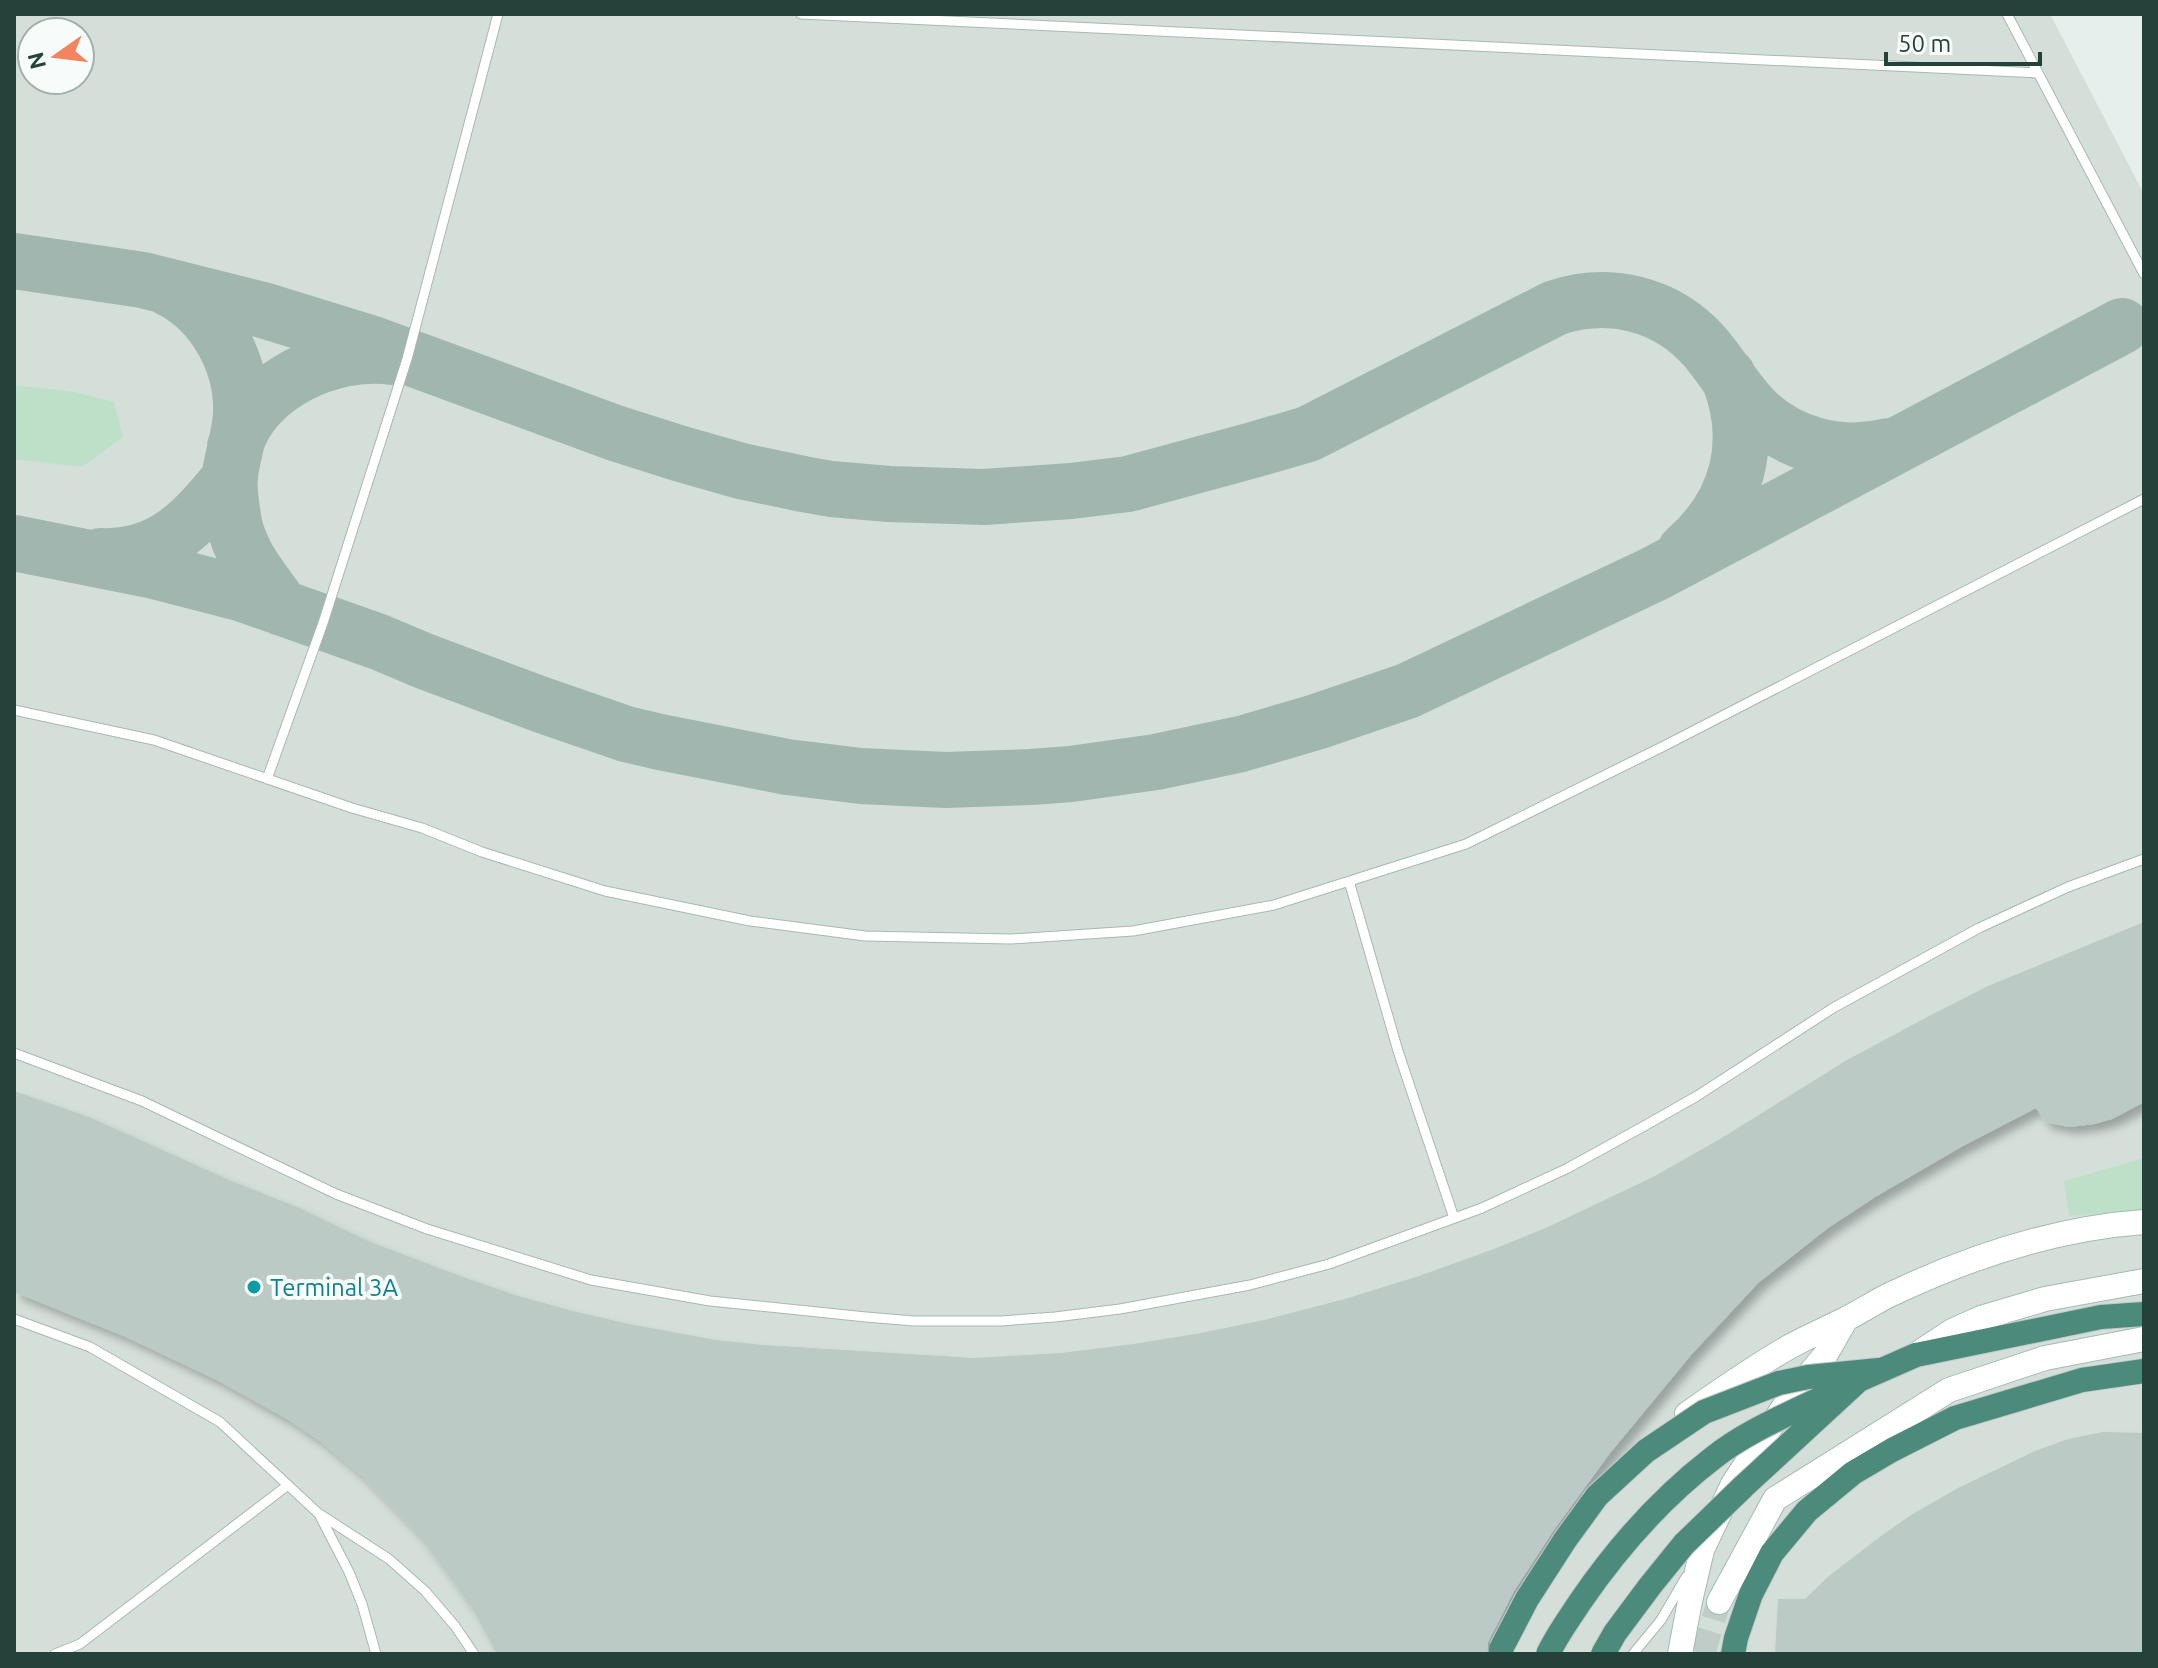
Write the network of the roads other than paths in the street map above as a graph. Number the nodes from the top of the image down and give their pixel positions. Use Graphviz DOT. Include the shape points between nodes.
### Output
graph roads {
  1 [pos="498,14"];
  2 [pos="801,14"];
  3 [pos="2007,14"];
  4 [pos="909,16"];
  5 [pos="2038,73"];
  6 [pos="2144,274"];
  7 [pos="2144,499"];
  8 [pos="14,710"];
  9 [pos="267,779"];
  10 [pos="2144,859"];
  11 [pos="1349,881"];
  12 [pos="14,1053"];
  13 [pos="1454,1218"];
  14 [pos="2144,1222"];
  15 [pos="2144,1281"];
  16 [pos="2144,1314"];
  17 [pos="14,1319"];
  18 [pos="1846,1319"];
  19 [pos="2144,1339"];
  20 [pos="2144,1351"];
  21 [pos="1916,1355"];
  22 [pos="2045,1358"];
  23 [pos="2144,1371"];
  24 [pos="1869,1375"];
  25 [pos="288,1485"];
  26 [pos="318,1513"];
  27 [pos="1702,1550"];
  28 [pos="1545,1554"];
  29 [pos="1719,1602"];
  30 [pos="1501,1649"];
  31 [pos="55,1654"];
  32 [pos="376,1654"];
  33 [pos="474,1654"];
  34 [pos="1548,1654"];
  35 [pos="1603,1654"];
  36 [pos="1633,1654"];
  37 [pos="1680,1654"];
  38 [pos="1733,1654"];
  1 -- 9 [label="lane" via="407,359"];
  2 -- 4 [label="lane"];
  3 -- 5 [label="lane"];
  4 -- 5 [label="lane"];
  5 -- 6 [label="lane"];
  7 -- 11 [label="lane" via="1466,844"];
  8 -- 9 [label="lane" via="154,740"];
  9 -- 11 [label="lane" via="605,891 750,921 865,936 1011,939 1133,931 1274,905"];
  10 -- 13 [label="lane" via="1979,928 1833,1008 1646,1125 1568,1168"];
  11 -- 13 [label="lane"];
  12 -- 13 [label="lane" via="142,1101 336,1194 427,1229 591,1280 710,1301 914,1321 1055,1317 1250,1285 1329,1264"];
  14 -- 18 [label="main road" via="1994,1252 1895,1292"];
  15 -- 21 [label="main road" via="2045,1299 1981,1318"];
  16 -- 21 [label="highway" via="2101,1317"];
  17 -- 25 [label="lane" via="90,1347 220,1422"];
  18 -- 27 [label="main road" via="1733,1484"];
  18 -- 28 [label="main road" via="1731,1383 1634,1451"];
  19 -- 22 [label="main road"];
  20 -- 22 [label="main road"];
  21 -- 24 [label="highway, bridge"];
  22 -- 29 [label="main road" via="1949,1390 1775,1499"];
  23 -- 38 [label="highway" via="2082,1380 1955,1418 1853,1473 1807,1511 1772,1553 1751,1594"];
  24 -- 30 [label="highway, bridge" via="1779,1383 1704,1412 1646,1451 1597,1496 1527,1599"];
  24 -- 34 [label="highway, bridge" via="1750,1434 1702,1467 1605,1565"];
  24 -- 35 [label="highway, bridge" via="1684,1544"];
  25 -- 26 [label="lane"];
  25 -- 31 [label="lane" via="80,1644"];
  26 -- 32 [label="lane" via="349,1572"];
  26 -- 33 [label="lane" via="389,1559 425,1591"];
  27 -- 36 [label="lane" via="1661,1620"];
  27 -- 37 [label="main road"];
}
